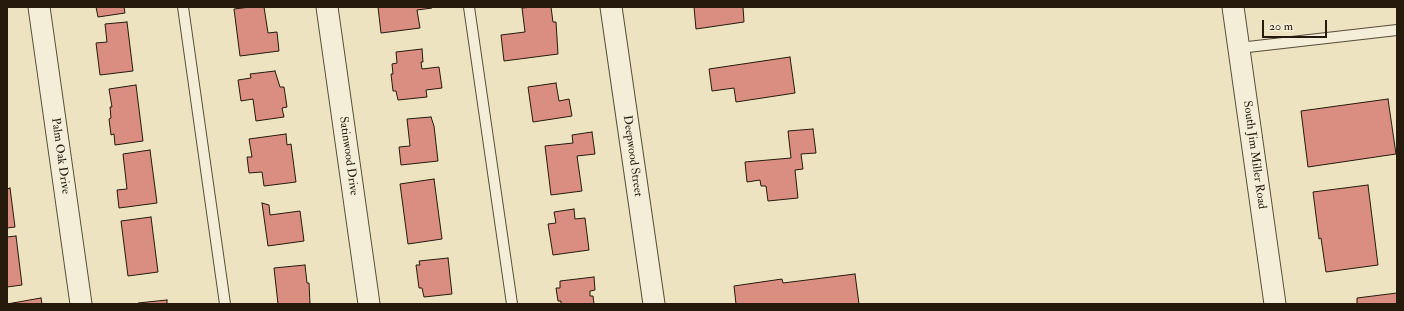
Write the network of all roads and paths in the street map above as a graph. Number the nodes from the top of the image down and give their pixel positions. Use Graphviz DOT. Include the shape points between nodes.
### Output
graph roads {
  1 [pos="39,7"];
  2 [pos="183,7"];
  3 [pos="327,7"];
  4 [pos="470,7"];
  5 [pos="611,7"];
  6 [pos="1233,7"];
  7 [pos="1397,30"];
  8 [pos="1239,48"];
  9 [pos="81,304"];
  10 [pos="224,304"];
  11 [pos="369,304"];
  12 [pos="512,304"];
  13 [pos="654,304"];
  14 [pos="1275,304"];
  1 -- 9 [label="street, Palm Oak Drive"];
  2 -- 10 [label="lane"];
  3 -- 11 [label="street, Satinwood Drive"];
  4 -- 12 [label="lane"];
  5 -- 13 [label="street, Deepwood Street"];
  6 -- 8 [label="street, South Jim Miller Road"];
  7 -- 8 [label="lane"];
  8 -- 14 [label="street, South Jim Miller Road"];
}
